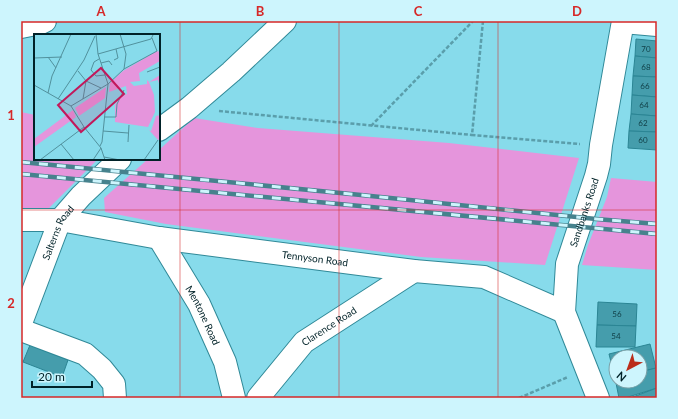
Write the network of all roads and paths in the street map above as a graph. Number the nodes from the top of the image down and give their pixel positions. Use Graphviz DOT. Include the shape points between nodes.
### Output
graph roads {
  1 [pos="45,21"];
  2 [pos="285,21"];
  3 [pos="473,21"];
  4 [pos="483,21"];
  5 [pos="623,22"];
  6 [pos="657,25"];
  7 [pos="21,27"];
  8 [pos="189,108"];
  9 [pos="371,126"];
  10 [pos="160,129"];
  11 [pos="472,135"];
  12 [pos="601,145"];
  13 [pos="119,160"];
  14 [pos="21,220"];
  15 [pos="60,220"];
  16 [pos="158,238"];
  17 [pos="414,271"];
  18 [pos="564,312"];
  19 [pos="21,323"];
  20 [pos="21,330"];
  21 [pos="587,370"];
  22 [pos="115,398"];
  23 [pos="234,398"];
  24 [pos="258,398"];
  25 [pos="519,398"];
  26 [pos="598,398"];
  1 -- 7 [label="street"];
  2 -- 8 [label="street"];
  3 -- 9 [label="path"];
  4 -- 11 [label="path"];
  5 -- 6 [label="street"];
  5 -- 12 [label="street, Sandbanks Road"];
  8 -- 9 [label="path"];
  8 -- 10 [label="street"];
  9 -- 11 [label="path"];
  11 -- 12 [label="path"];
  12 -- 18 [label="street, Sandbanks Road" via="596,176 567,264"];
  13 -- 15 [label="street, Salterns Road"];
  14 -- 15 [label="street, Tennyson Road"];
  15 -- 16 [label="street, Tennyson Road"];
  15 -- 19 [label="street, Salterns Road"];
  16 -- 17 [label="street, Tennyson Road"];
  16 -- 23 [label="street, Mentone Road" via="199,304 225,362"];
  17 -- 18 [label="street, Tennyson Road" via="484,278"];
  17 -- 24 [label="street, Clarence Road" via="304,342"];
  18 -- 21 [label="street, Sandbanks Road"];
  20 -- 22 [label="street" via="85,354 114,384"];
  21 -- 25 [label="path"];
  21 -- 26 [label="street, Sandbanks Road"];
}
